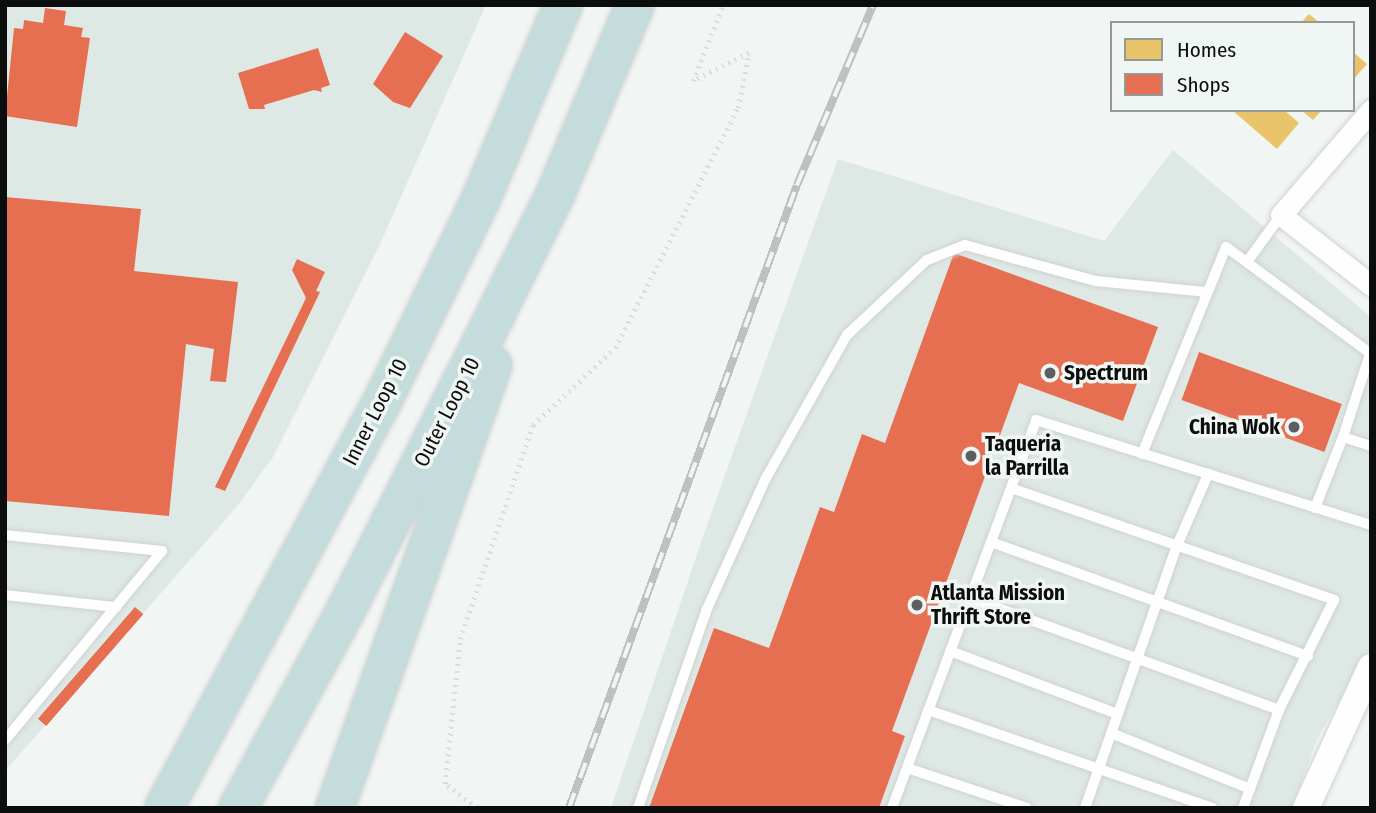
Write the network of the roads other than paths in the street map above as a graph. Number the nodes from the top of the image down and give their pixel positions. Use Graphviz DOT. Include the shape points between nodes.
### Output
graph roads {
  1 [pos="563,5"];
  2 [pos="635,5"];
  3 [pos="1371,110"];
  4 [pos="555,195"];
  5 [pos="1282,215"];
  6 [pos="1247,262"];
  7 [pos="1371,285"];
  8 [pos="1207,292"];
  9 [pos="1370,354"];
  10 [pos="1343,437"];
  11 [pos="1371,446"];
  12 [pos="1142,454"];
  13 [pos="1209,474"];
  14 [pos="1010,488"];
  15 [pos="1315,508"];
  16 [pos="1371,525"];
  17 [pos="5,535"];
  18 [pos="990,542"];
  19 [pos="1176,548"];
  20 [pos="5,595"];
  21 [pos="970,598"];
  22 [pos="1157,602"];
  23 [pos="116,607"];
  24 [pos="950,651"];
  25 [pos="1308,656"];
  26 [pos="1137,659"];
  27 [pos="1371,667"];
  28 [pos="928,710"];
  29 [pos="1279,710"];
  30 [pos="1118,714"];
  31 [pos="1111,733"];
  32 [pos="5,740"];
  33 [pos="907,768"];
  34 [pos="1098,769"];
  35 [pos="1250,789"];
  36 [pos="164,808"];
  37 [pos="238,808"];
  38 [pos="335,808"];
  39 [pos="638,808"];
  40 [pos="892,808"];
  41 [pos="1027,808"];
  42 [pos="1085,808"];
  43 [pos="1213,808"];
  44 [pos="1243,808"];
  45 [pos="1306,808"];
  1 -- 36 [label="highway, Inner Loop 10" via="481,198 385,395"];
  2 -- 4 [label="highway, Outer Loop 10"];
  3 -- 5 [label="street"];
  4 -- 37 [label="highway, Outer Loop 10" via="346,610"];
  4 -- 38 [label="highway"];
  5 -- 6 [label="lane"];
  5 -- 7 [label="street"];
  6 -- 8 [label="lane" via="1226,247"];
  6 -- 9 [label="lane"];
  8 -- 12 [label="lane"];
  8 -- 39 [label="lane" via="1096,281 965,245 927,260 847,335 766,478 707,609"];
  9 -- 10 [label="lane"];
  10 -- 11 [label="lane"];
  10 -- 15 [label="lane"];
  12 -- 13 [label="lane"];
  12 -- 14 [label="lane" via="1036,420"];
  13 -- 15 [label="lane"];
  13 -- 19 [label="lane"];
  14 -- 18 [label="lane"];
  14 -- 19 [label="lane"];
  15 -- 16 [label="lane"];
  17 -- 23 [label="lane" via="162,551"];
  18 -- 21 [label="lane"];
  18 -- 22 [label="lane"];
  19 -- 22 [label="lane"];
  19 -- 25 [label="lane" via="1335,600"];
  20 -- 23 [label="lane"];
  21 -- 24 [label="lane"];
  21 -- 26 [label="lane"];
  22 -- 25 [label="lane"];
  22 -- 26 [label="lane"];
  23 -- 32 [label="lane"];
  24 -- 28 [label="lane"];
  24 -- 30 [label="lane"];
  25 -- 29 [label="lane"];
  26 -- 29 [label="lane"];
  26 -- 30 [label="lane"];
  27 -- 45 [label="street"];
  28 -- 33 [label="lane"];
  28 -- 34 [label="lane"];
  29 -- 35 [label="lane"];
  30 -- 31 [label="lane"];
  31 -- 34 [label="lane"];
  31 -- 35 [label="lane"];
  33 -- 40 [label="lane"];
  33 -- 41 [label="lane"];
  34 -- 42 [label="lane"];
  34 -- 43 [label="lane"];
  35 -- 44 [label="lane"];
}
